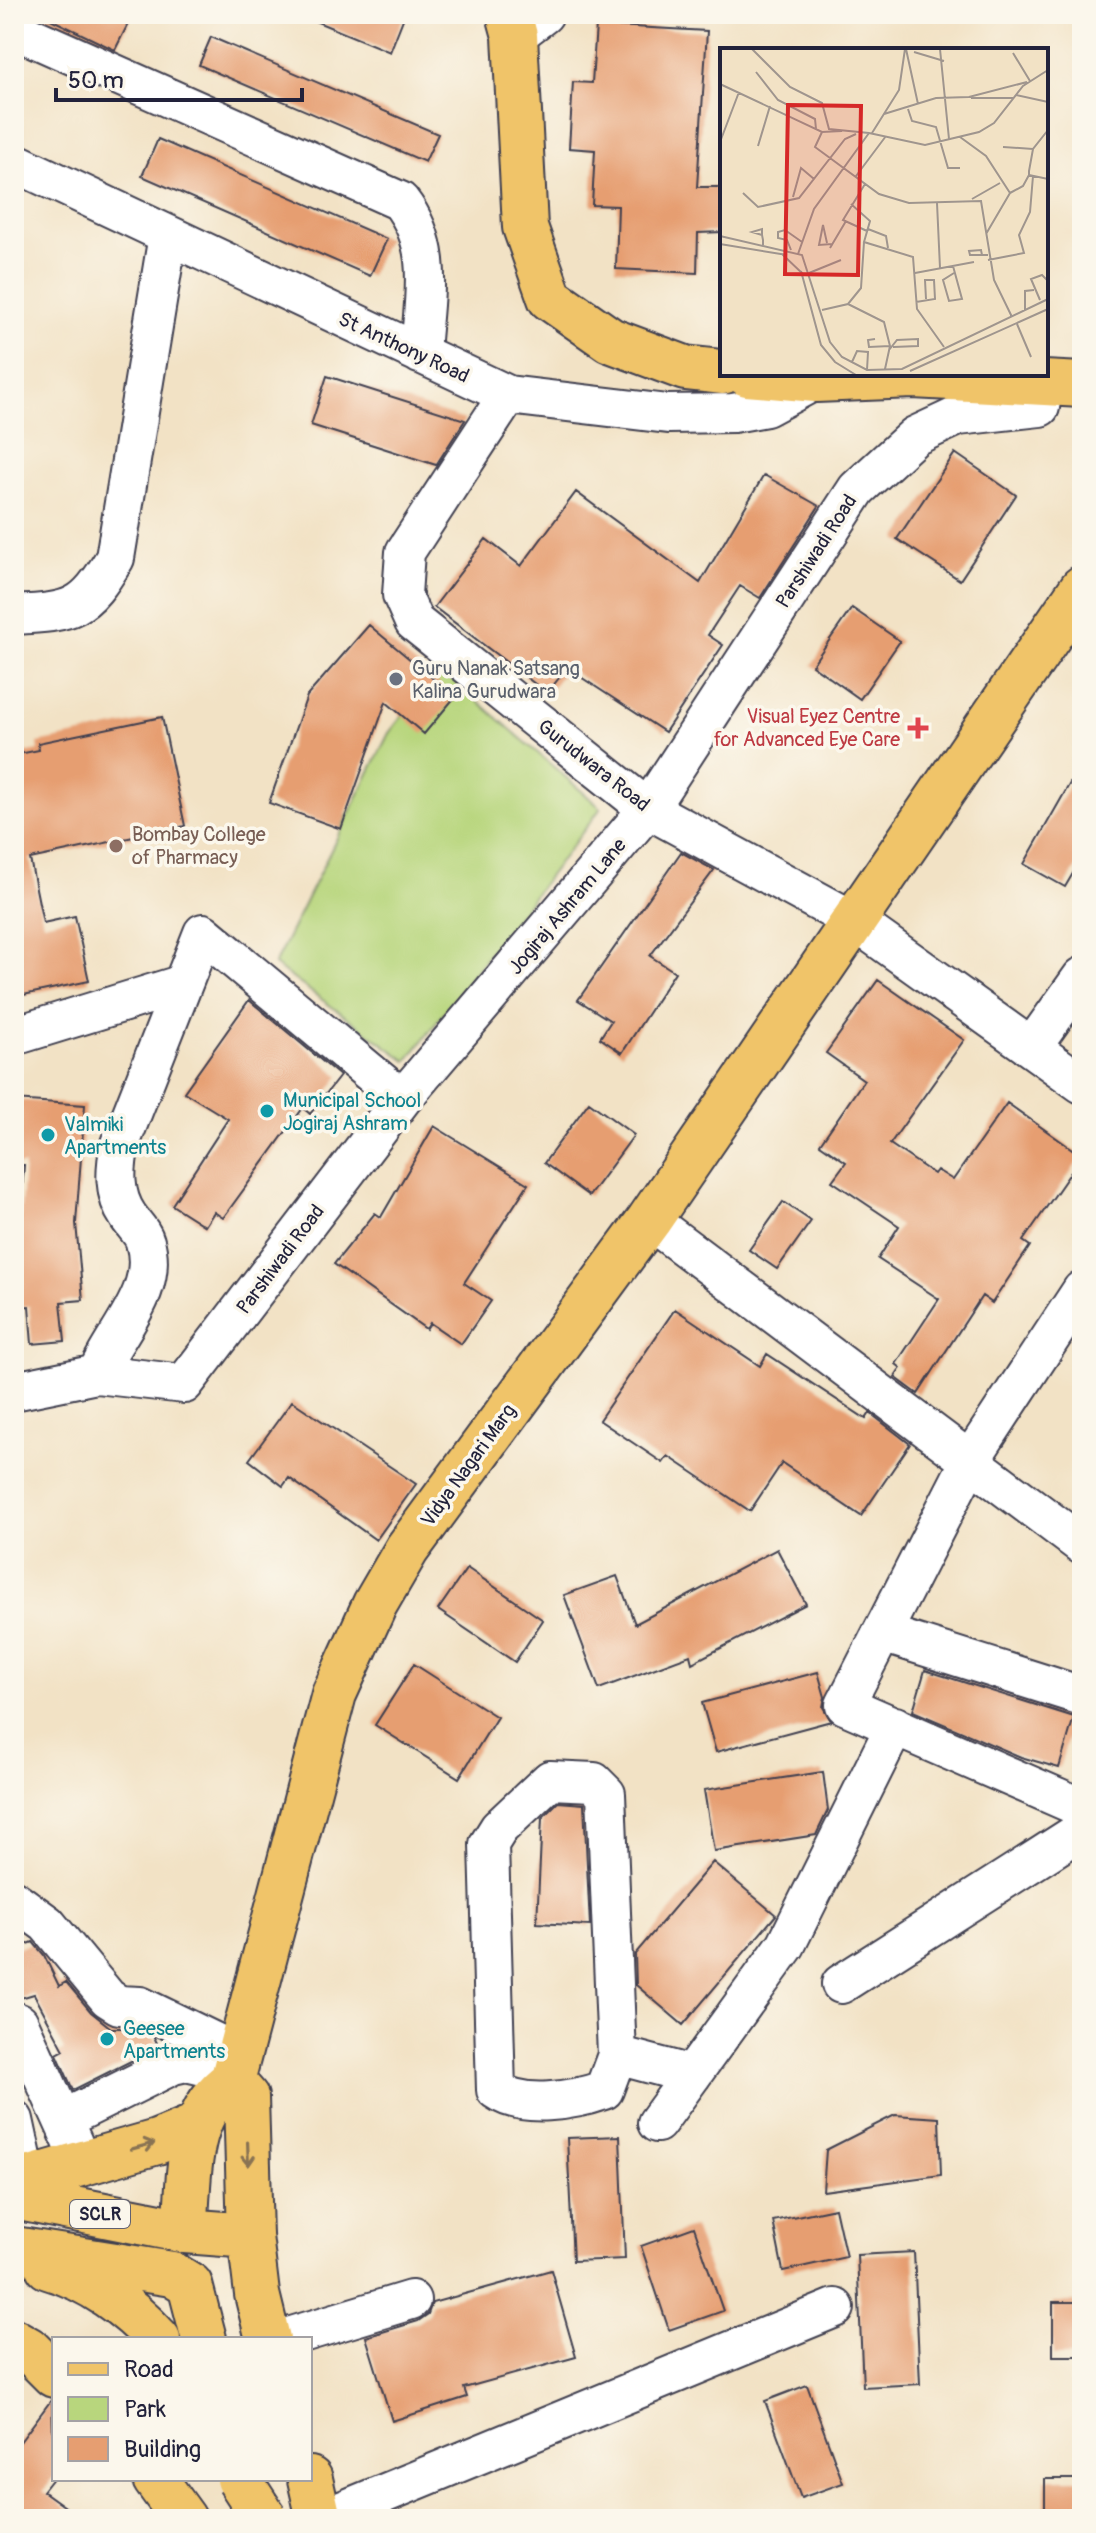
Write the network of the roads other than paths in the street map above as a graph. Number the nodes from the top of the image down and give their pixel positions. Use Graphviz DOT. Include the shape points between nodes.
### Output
graph roads {
  1 [pos="523,21"];
  2 [pos="14,29"];
  3 [pos="14,162"];
  4 [pos="168,235"];
  5 [pos="420,354"];
  6 [pos="720,372"];
  7 [pos="770,376"];
  8 [pos="816,380"];
  9 [pos="1063,384"];
  10 [pos="508,395"];
  11 [pos="1082,588"];
  12 [pos="14,615"];
  13 [pos="648,809"];
  14 [pos="854,921"];
  15 [pos="1082,977"];
  16 [pos="180,985"];
  17 [pos="487,1002"];
  18 [pos="14,1036"];
  19 [pos="1032,1047"];
  20 [pos="1082,1084"];
  21 [pos="402,1099"];
  22 [pos="649,1220"];
  23 [pos="1082,1290"];
  24 [pos="97,1374"];
  25 [pos="14,1391"];
  26 [pos="971,1459"];
  27 [pos="1082,1545"];
  28 [pos="882,1633"];
  29 [pos="1082,1696"];
  30 [pos="895,1726"];
  31 [pos="1082,1808"];
  32 [pos="1082,1830"];
  33 [pos="14,1900"];
  34 [pos="841,1984"];
  35 [pos="14,2021"];
  36 [pos="617,2055"];
  37 [pos="235,2069"];
  38 [pos="692,2075"];
  39 [pos="64,2119"];
  40 [pos="657,2123"];
  41 [pos="15,2125"];
  42 [pos="196,2126"];
  43 [pos="81,2163"];
  44 [pos="18,2187"];
  45 [pos="185,2231"];
  46 [pos="250,2236"];
  47 [pos="14,2249"];
  48 [pos="14,2261"];
  49 [pos="190,2285"];
  50 [pos="257,2294"];
  51 [pos="411,2300"];
  52 [pos="835,2308"];
  53 [pos="14,2314"];
  54 [pos="113,2337"];
  55 [pos="155,2337"];
  56 [pos="203,2337"];
  57 [pos="268,2337"];
  58 [pos="289,2337"];
  59 [pos="14,2341"];
  60 [pos="52,2342"];
  61 [pos="52,2373"];
  62 [pos="156,2481"];
  63 [pos="193,2481"];
  64 [pos="310,2481"];
  65 [pos="242,2499"];
  66 [pos="184,2519"];
  67 [pos="320,2519"];
  1 -- 6 [label="main road" via="525,227 550,298 610,340 685,368"];
  2 -- 5 [label="street" via="400,201 416,222 426,256"];
  3 -- 4 [label="street, St Anthony Road"];
  4 -- 5 [label="street, St Anthony Road"];
  4 -- 12 [label="street" via="115,558 80,605"];
  5 -- 10 [label="street, St Anthony Road"];
  7 -- 8 [label="main road"];
  8 -- 9 [label="main road" via="913,376"];
  8 -- 10 [label="street, St Anthony Road" via="766,407 733,413 668,414"];
  9 -- 13 [label="street, Parshiwadi Road" via="1040,407 958,416 915,436 857,489"];
  10 -- 13 [label="street, Gurudwara Road" via="405,552 402,595 414,622"];
  11 -- 14 [label="main road, Vidya Nagari Marg"];
  13 -- 14 [label="street, Gurudwara Road"];
  13 -- 17 [label="street, Jogiraj Ashram Lane"];
  14 -- 19 [label="street, Gurudwara Road"];
  14 -- 22 [label="main road, Vidya Nagari Marg"];
  15 -- 19 [label="street"];
  16 -- 18 [label="street"];
  16 -- 21 [label="street" via="203,933"];
  16 -- 24 [label="street" via="114,1172 121,1206 145,1242 146,1272 134,1315"];
  17 -- 21 [label="street, Parshiwadi Road"];
  19 -- 20 [label="street, Gurudwara Road"];
  21 -- 24 [label="street, Parshiwadi Road" via="184,1384"];
  22 -- 26 [label="street"];
  22 -- 37 [label="main road, Vidya Nagari Marg" via="407,1549 375,1604 334,1694"];
  23 -- 26 [label="street"];
  24 -- 25 [label="street, Parshiwadi Road"];
  26 -- 27 [label="street"];
  26 -- 28 [label="street"];
  28 -- 29 [label="street"];
  28 -- 30 [label="street" via="845,1705"];
  30 -- 31 [label="street"];
  30 -- 38 [label="street" via="786,1945"];
  32 -- 34 [label="street"];
  33 -- 37 [label="street" via="47,1924 108,1998 119,2005 140,2006"];
  35 -- 39 [label="street"];
  36 -- 36 [label="street" via="604,2090 581,2098 511,2101 496,2090 489,1844 550,1780 594,1782 606,1794"];
  36 -- 38 [label="street"];
  37 -- 39 [label="street" via="173,2065"];
  37 -- 42 [label="main road, Vidya Nagari Marg"];
  37 -- 46 [label="main road, one-way" via="246,2097"];
  38 -- 40 [label="street"];
  39 -- 43 [label="street"];
  41 -- 44 [label="street"];
  43 -- 42 [label="main road, one-way"];
  42 -- 45 [label="main road, Vidya Nagari Marg"];
  43 -- 44 [label="main road"];
  44 -- 45 [label="main road, SCLR"];
  45 -- 46 [label="main road, SCLR"];
  45 -- 49 [label="main road, Vidya Nagari Marg"];
  46 -- 50 [label="main road"];
  47 -- 49 [label="main road, SCLR" via="172,2274"];
  48 -- 54 [label="main road"];
  48 -- 55 [label="main road" via="78,2276"];
  49 -- 50 [label="main road"];
  49 -- 56 [label="main road, Vidya Nagari Marg"];
  50 -- 57 [label="main road"];
  51 -- 58 [label="street"];
  52 -- 67 [label="street"];
  53 -- 60 [label="main road"];
  59 -- 61 [label="main road"];
  62 -- 66 [label="main road"];
  63 -- 65 [label="main road"];
  64 -- 67 [label="main road"];
}
